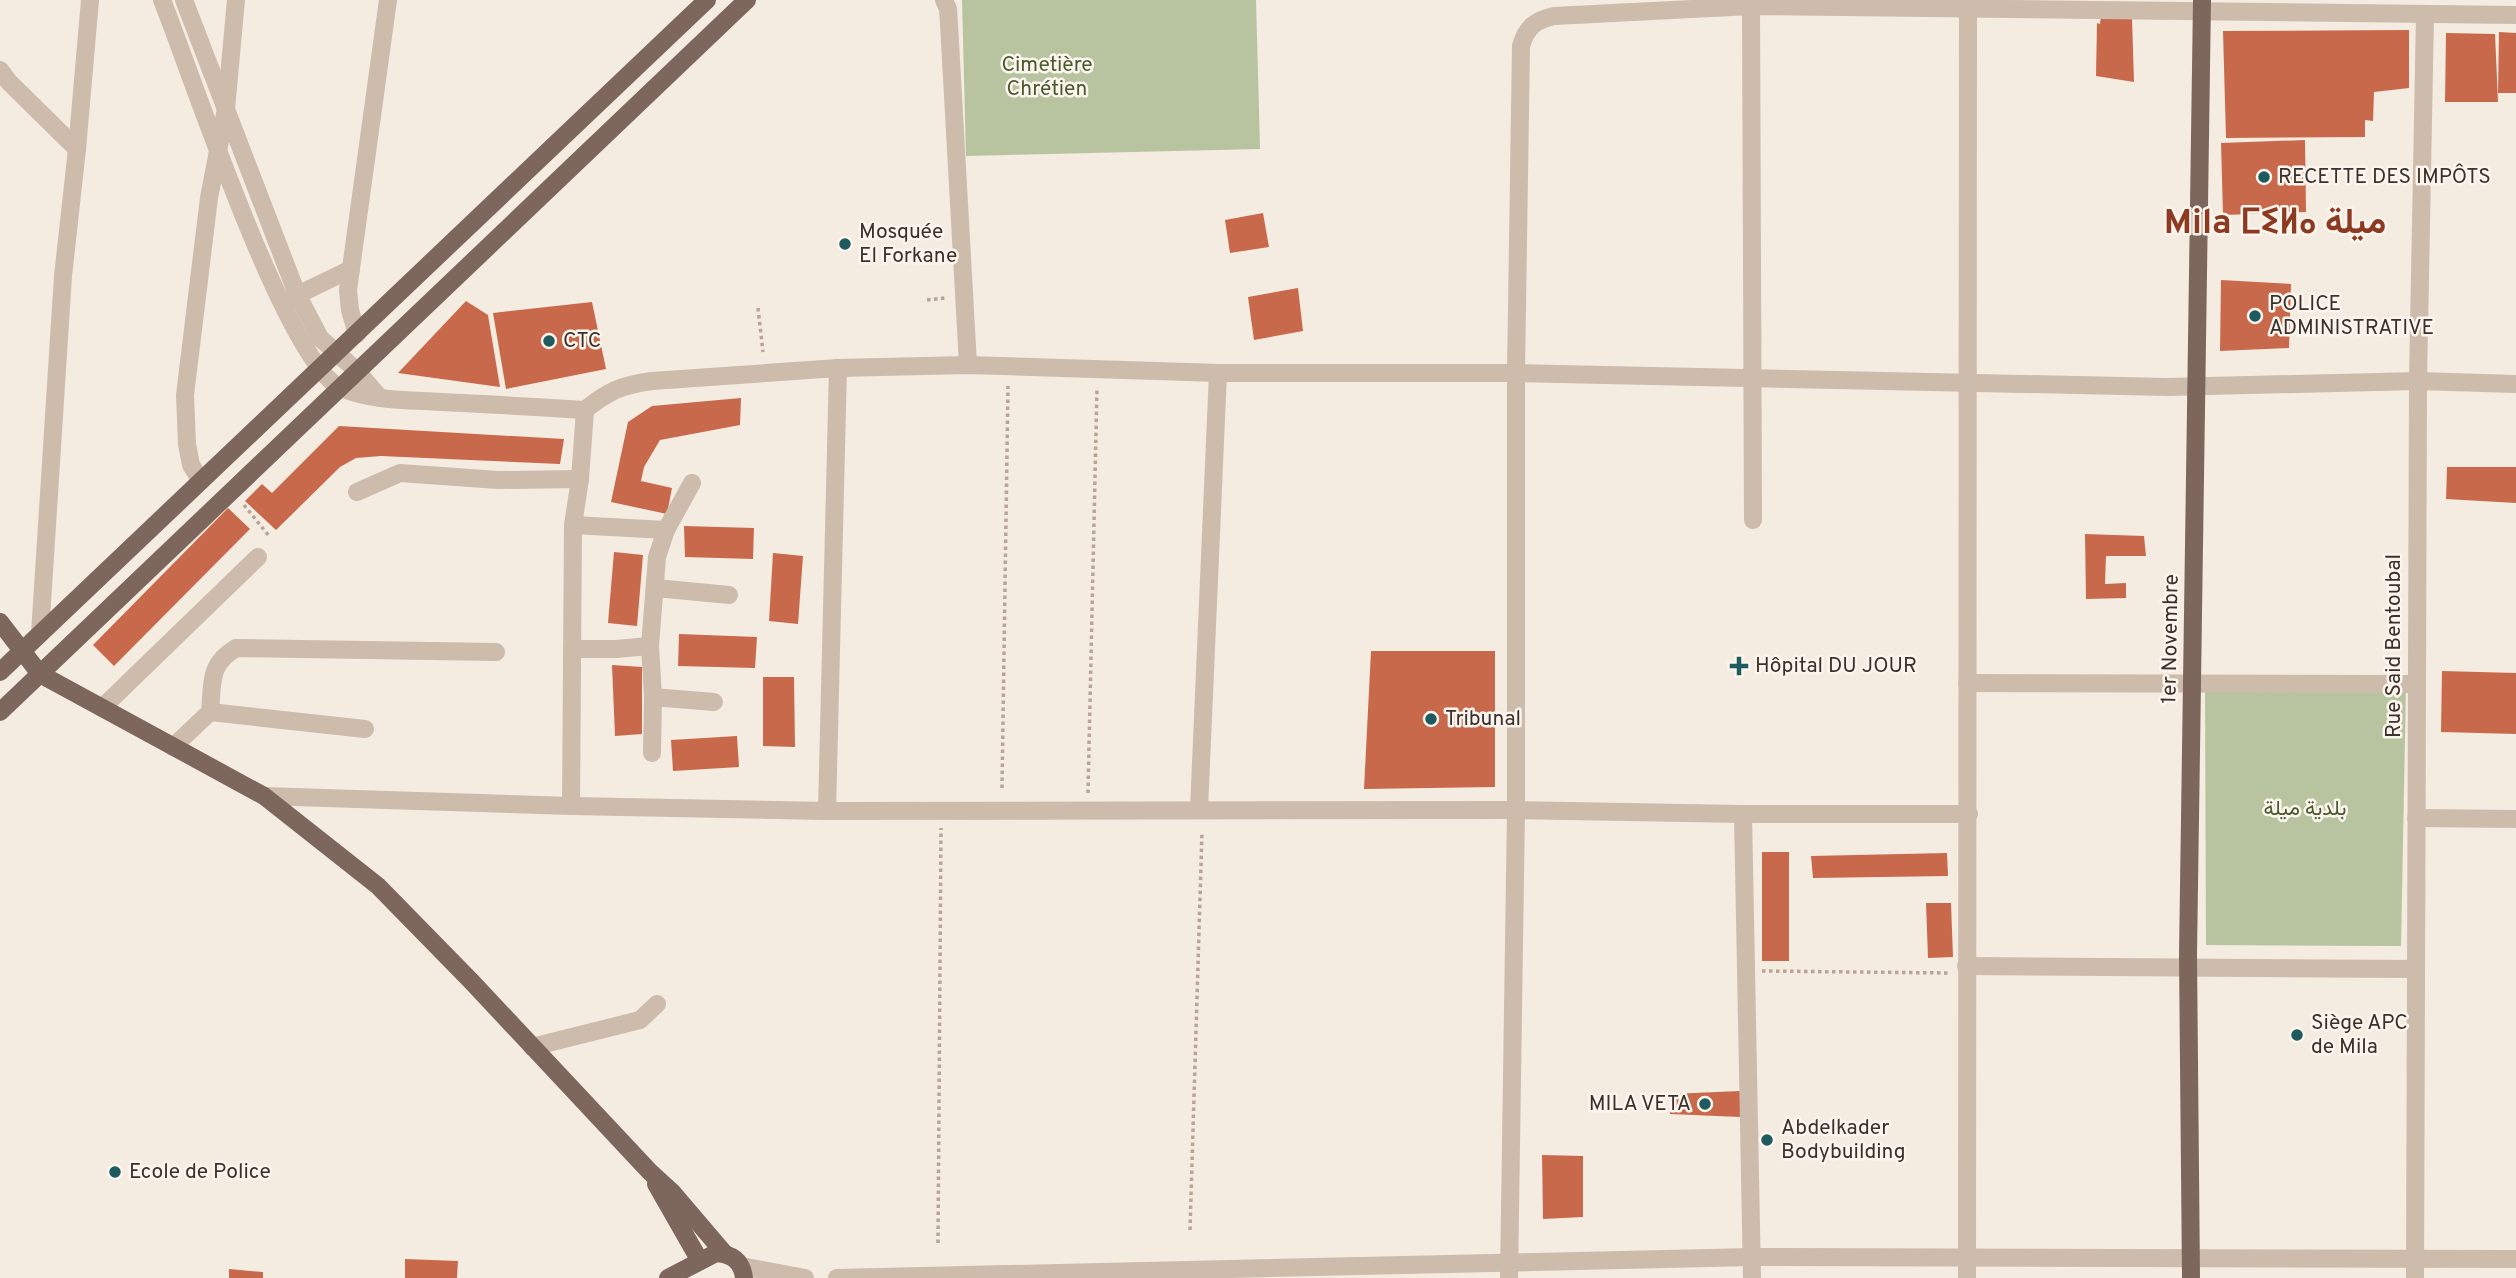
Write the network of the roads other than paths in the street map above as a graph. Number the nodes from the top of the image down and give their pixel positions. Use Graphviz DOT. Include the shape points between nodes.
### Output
graph roads {
  1 [pos="90,0"];
  2 [pos="162,0"];
  3 [pos="184,0"];
  4 [pos="236,0"];
  5 [pos="388,0"];
  6 [pos="706,0"];
  7 [pos="747,0"];
  8 [pos="944,0"];
  9 [pos="2203,5"];
  10 [pos="1751,6"];
  11 [pos="1968,8"];
  12 [pos="2426,15"];
  13 [pos="2516,15"];
  14 [pos="0,70"];
  15 [pos="226,109"];
  16 [pos="77,149"];
  17 [pos="218,150"];
  18 [pos="351,269"];
  19 [pos="297,294"];
  20 [pos="281,303"];
  21 [pos="357,334"];
  22 [pos="337,351"];
  23 [pos="968,365"];
  24 [pos="838,368"];
  25 [pos="318,369"];
  26 [pos="358,371"];
  27 [pos="1218,373"];
  28 [pos="1516,373"];
  29 [pos="1752,378"];
  30 [pos="2418,381"];
  31 [pos="1968,383"];
  32 [pos="2516,383"];
  33 [pos="2197,387"];
  34 [pos="340,388"];
  35 [pos="380,398"];
  36 [pos="585,410"];
  37 [pos="580,479"];
  38 [pos="201,481"];
  39 [pos="692,483"];
  40 [pos="357,492"];
  41 [pos="1753,520"];
  42 [pos="573,525"];
  43 [pos="666,530"];
  44 [pos="258,557"];
  45 [pos="656,588"];
  46 [pos="729,595"];
  47 [pos="0,622"];
  48 [pos="40,634"];
  49 [pos="650,646"];
  50 [pos="572,649"];
  51 [pos="22,652"];
  52 [pos="496,652"];
  53 [pos="0,672"];
  54 [pos="40,674"];
  55 [pos="1967,683"];
  56 [pos="2193,684"];
  57 [pos="2416,684"];
  58 [pos="653,698"];
  59 [pos="714,702"];
  60 [pos="102,708"];
  61 [pos="0,712"];
  62 [pos="211,712"];
  63 [pos="365,729"];
  64 [pos="173,747"];
  65 [pos="652,753"];
  66 [pos="264,796"];
  67 [pos="571,806"];
  68 [pos="1199,809"];
  69 [pos="1516,810"];
  70 [pos="827,811"];
  71 [pos="1743,814"];
  72 [pos="1969,814"];
  73 [pos="2416,818"];
  74 [pos="2516,819"];
  75 [pos="2189,968"];
  76 [pos="2416,969"];
  77 [pos="1966,970"];
  78 [pos="657,1004"];
  79 [pos="532,1047"];
  80 [pos="650,1172"];
  81 [pos="725,1254"];
  82 [pos="1967,1256"];
  83 [pos="1752,1257"];
  84 [pos="2191,1258"];
  85 [pos="2516,1259"];
  86 [pos="698,1268"];
  87 [pos="2415,1269"];
  88 [pos="1509,1271"];
  89 [pos="742,1272"];
  90 [pos="668,1278"];
  91 [pos="805,1278"];
  92 [pos="836,1278"];
  93 [pos="1752,1278"];
  94 [pos="1967,1278"];
  95 [pos="2191,1278"];
  1 -- 16 [label="street"];
  2 -- 17 [label="street"];
  3 -- 15 [label="street"];
  4 -- 15 [label="street"];
  5 -- 18 [label="street"];
  6 -- 21 [label="main road"];
  7 -- 26 [label="main road"];
  8 -- 23 [label="street"];
  9 -- 11 [label="street"];
  9 -- 12 [label="street"];
  9 -- 33 [label="main road, 1er Novembre"];
  10 -- 11 [label="street"];
  10 -- 28 [label="street" via="1554,16 1542,18 1528,29 1521,46"];
  10 -- 29 [label="street"];
  11 -- 31 [label="street"];
  12 -- 13 [label="street"];
  12 -- 30 [label="street, Rue Said Bentoubal"];
  14 -- 16 [label="street"];
  15 -- 17 [label="street"];
  15 -- 19 [label="street"];
  16 -- 48 [label="street" via="63,276"];
  17 -- 20 [label="street"];
  17 -- 38 [label="street" via="185,395 187,444 191,465"];
  18 -- 19 [label="street"];
  18 -- 21 [label="street" via="348,290"];
  19 -- 20 [label="street"];
  19 -- 22 [label="street" via="320,338"];
  20 -- 25 [label="street"];
  21 -- 22 [label="main road"];
  22 -- 25 [label="main road"];
  22 -- 26 [label="street"];
  23 -- 24 [label="street"];
  23 -- 27 [label="street"];
  24 -- 36 [label="street" via="629,384 605,393"];
  24 -- 70 [label="street"];
  25 -- 34 [label="street"];
  25 -- 38 [label="main road"];
  26 -- 34 [label="main road"];
  26 -- 35 [label="street"];
  27 -- 28 [label="street"];
  27 -- 68 [label="street"];
  28 -- 29 [label="street"];
  28 -- 69 [label="street"];
  29 -- 31 [label="street"];
  29 -- 41 [label="street"];
  30 -- 32 [label="street"];
  30 -- 33 [label="street"];
  30 -- 57 [label="street, Rue Said Bentoubal"];
  31 -- 33 [label="street"];
  31 -- 55 [label="street"];
  33 -- 56 [label="main road, 1er Novembre"];
  34 -- 35 [label="street"];
  34 -- 54 [label="main road"];
  35 -- 36 [label="street"];
  36 -- 37 [label="street"];
  37 -- 40 [label="street" via="498,480 400,473"];
  37 -- 42 [label="street"];
  38 -- 48 [label="main road"];
  39 -- 43 [label="street"];
  42 -- 43 [label="street"];
  42 -- 50 [label="street"];
  43 -- 45 [label="street" via="657,557"];
  44 -- 60 [label="street"];
  45 -- 46 [label="street"];
  45 -- 49 [label="street"];
  47 -- 51 [label="main road"];
  48 -- 51 [label="main road"];
  49 -- 50 [label="street"];
  49 -- 58 [label="street"];
  50 -- 67 [label="street"];
  51 -- 53 [label="main road"];
  51 -- 54 [label="main road"];
  52 -- 62 [label="street" via="236,648 215,667"];
  54 -- 60 [label="main road"];
  54 -- 61 [label="main road"];
  55 -- 56 [label="street"];
  55 -- 72 [label="street"];
  56 -- 57 [label="street"];
  56 -- 75 [label="main road, 1er Novembre"];
  57 -- 73 [label="street, Rue Said Bentoubal"];
  58 -- 59 [label="street"];
  58 -- 65 [label="street"];
  60 -- 64 [label="main road"];
  62 -- 63 [label="street"];
  62 -- 64 [label="street"];
  64 -- 66 [label="main road"];
  66 -- 67 [label="street"];
  66 -- 79 [label="main road" via="378,886"];
  67 -- 70 [label="street"];
  68 -- 69 [label="street"];
  68 -- 70 [label="street"];
  69 -- 71 [label="street"];
  69 -- 88 [label="street"];
  71 -- 72 [label="street"];
  71 -- 83 [label="street"];
  72 -- 77 [label="street"];
  73 -- 74 [label="street"];
  73 -- 76 [label="street, Rue Said Bentoubal"];
  75 -- 76 [label="street"];
  75 -- 77 [label="street"];
  75 -- 84 [label="main road, 1er Novembre"];
  76 -- 87 [label="street, Rue Said Bentoubal"];
  77 -- 82 [label="street"];
  78 -- 79 [label="street" via="640,1020"];
  79 -- 80 [label="main road"];
  80 -- 81 [label="main road"];
  80 -- 86 [label="main road"];
  81 -- 86 [label="main road" via="707,1256"];
  81 -- 89 [label="main road" via="732,1256"];
  82 -- 83 [label="street"];
  82 -- 84 [label="street"];
  82 -- 94 [label="street"];
  83 -- 88 [label="street"];
  83 -- 93 [label="street"];
  84 -- 87 [label="street"];
  84 -- 95 [label="main road, 1er Novembre"];
  85 -- 87 [label="street"];
  86 -- 90 [label="main road"];
  88 -- 92 [label="street"];
  89 -- 91 [label="street"];
}
